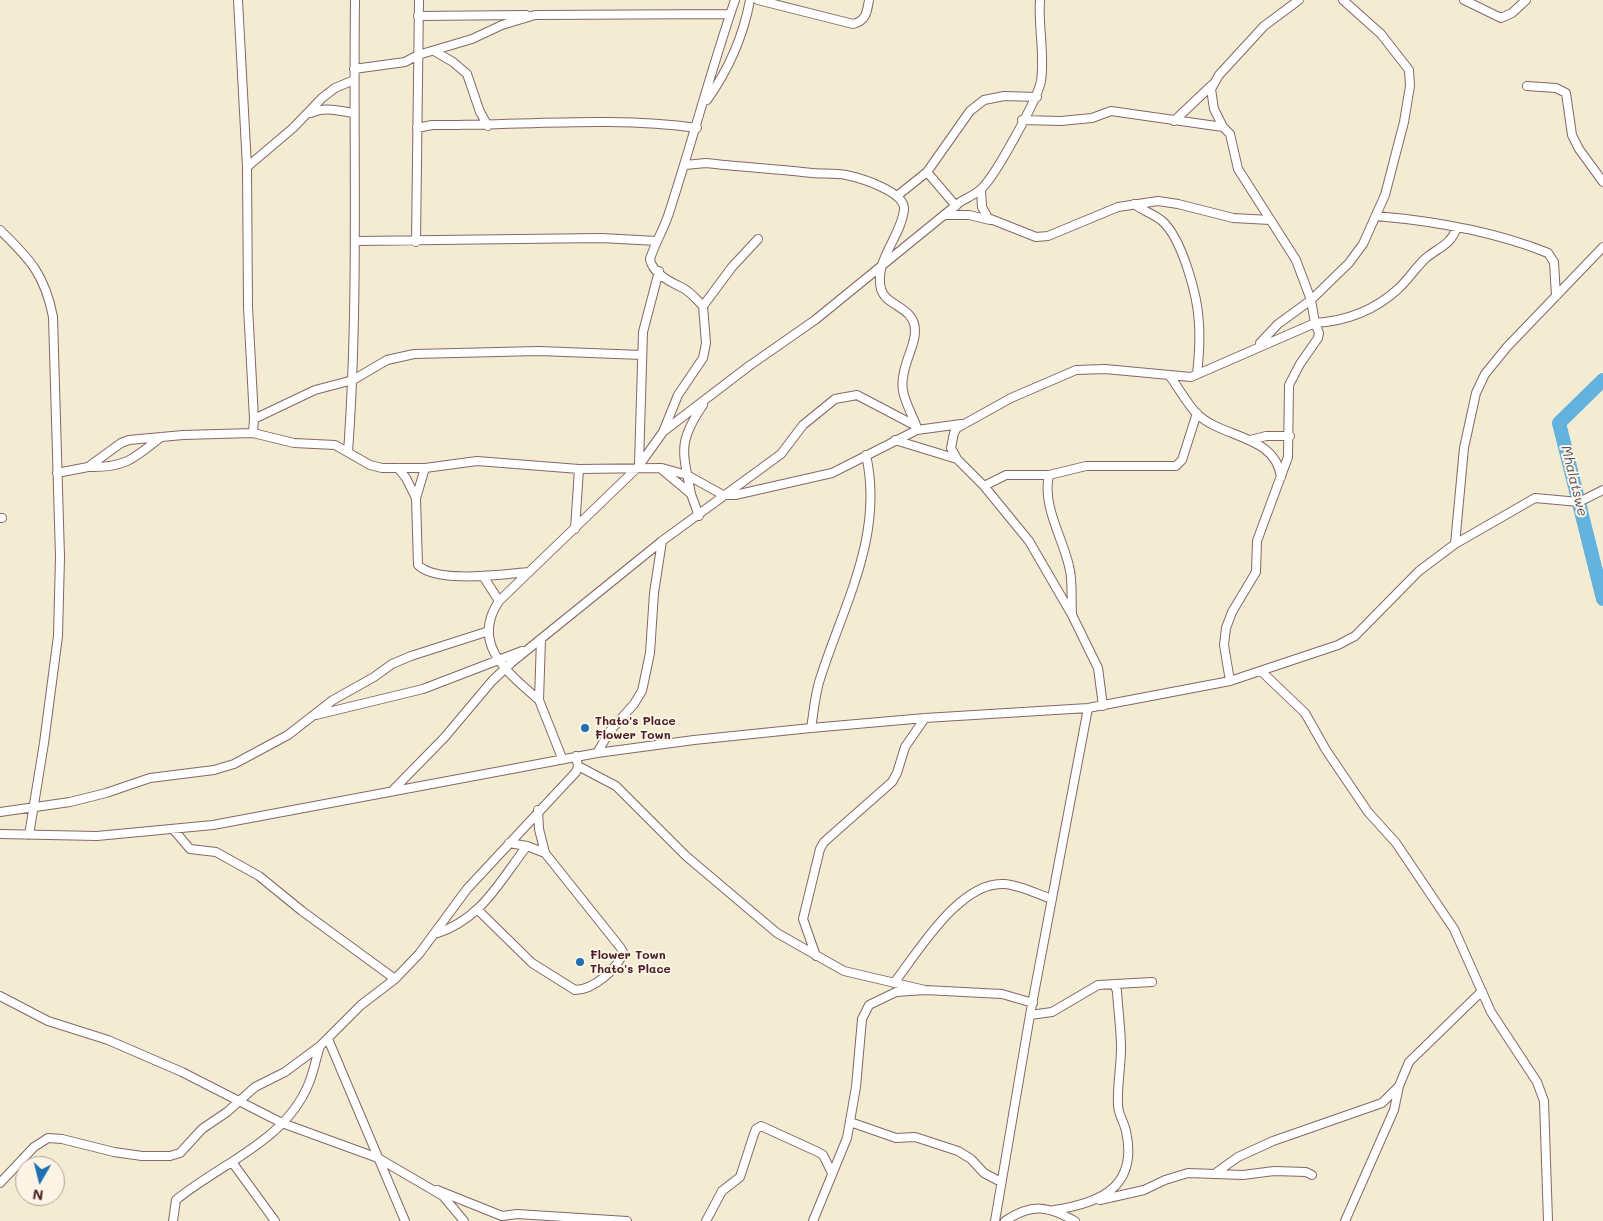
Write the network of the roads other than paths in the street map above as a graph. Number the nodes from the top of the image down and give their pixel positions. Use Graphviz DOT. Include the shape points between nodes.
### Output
graph roads {
  1 [pos="238,0"];
  2 [pos="355,0"];
  3 [pos="419,0"];
  4 [pos="735,0"];
  5 [pos="750,0"];
  6 [pos="758,0"];
  7 [pos="869,0"];
  8 [pos="1040,0"];
  9 [pos="1299,0"];
  10 [pos="1343,0"];
  11 [pos="1464,0"];
  12 [pos="1526,0"];
  13 [pos="730,14"];
  14 [pos="536,15"];
  15 [pos="418,16"];
  16 [pos="434,51"];
  17 [pos="418,55"];
  18 [pos="354,69"];
  19 [pos="354,80"];
  20 [pos="1212,85"];
  21 [pos="1527,86"];
  22 [pos="1037,97"];
  23 [pos="704,104"];
  24 [pos="354,113"];
  25 [pos="309,114"];
  26 [pos="1022,120"];
  27 [pos="1174,120"];
  28 [pos="488,126"];
  29 [pos="1223,127"];
  30 [pos="417,128"];
  31 [pos="696,128"];
  32 [pos="685,165"];
  33 [pos="247,167"];
  34 [pos="927,172"];
  35 [pos="1603,182"];
  36 [pos="981,190"];
  37 [pos="896,196"];
  38 [pos="1134,204"];
  39 [pos="956,206"];
  40 [pos="944,215"];
  41 [pos="1376,216"];
  42 [pos="1270,220"];
  43 [pos="992,221"];
  44 [pos="1458,227"];
  45 [pos="0,230"];
  46 [pos="758,239"];
  47 [pos="356,241"];
  48 [pos="657,241"];
  49 [pos="416,242"];
  50 [pos="1603,247"];
  51 [pos="882,266"];
  52 [pos="659,271"];
  53 [pos="1556,296"];
  54 [pos="1311,300"];
  55 [pos="702,306"];
  56 [pos="1315,323"];
  57 [pos="1257,347"];
  58 [pos="642,355"];
  59 [pos="1197,374"];
  60 [pos="1169,375"];
  61 [pos="353,380"];
  62 [pos="707,399"];
  63 [pos="1197,413"];
  64 [pos="254,419"];
  65 [pos="965,424"];
  66 [pos="916,428"];
  67 [pos="663,432"];
  68 [pos="253,433"];
  69 [pos="161,436"];
  70 [pos="1290,436"];
  71 [pos="895,440"];
  72 [pos="1248,440"];
  73 [pos="348,452"];
  74 [pos="866,455"];
  75 [pos="956,459"];
  76 [pos="639,466"];
  77 [pos="88,467"];
  78 [pos="398,468"];
  79 [pos="425,468"];
  80 [pos="660,468"];
  81 [pos="579,469"];
  82 [pos="57,473"];
  83 [pos="687,475"];
  84 [pos="1049,476"];
  85 [pos="1281,479"];
  86 [pos="984,486"];
  87 [pos="1603,490"];
  88 [pos="691,494"];
  89 [pos="723,495"];
  90 [pos="416,498"];
  91 [pos="699,516"];
  92 [pos="575,529"];
  93 [pos="662,541"];
  94 [pos="1455,544"];
  95 [pos="529,572"];
  96 [pos="484,576"];
  97 [pos="499,601"];
  98 [pos="1072,615"];
  99 [pos="489,632"];
  100 [pos="541,638"];
  101 [pos="527,650"];
  102 [pos="498,659"];
  103 [pos="504,670"];
  104 [pos="1262,671"];
  105 [pos="1230,681"];
  106 [pos="539,700"];
  107 [pos="1103,706"];
  108 [pos="1088,708"];
  109 [pos="314,716"];
  110 [pos="926,718"];
  111 [pos="811,728"];
  112 [pos="597,753"];
  113 [pos="576,756"];
  114 [pos="562,758"];
  115 [pos="578,766"];
  116 [pos="393,790"];
  117 [pos="33,807"];
  118 [pos="538,810"];
  119 [pos="0,812"];
  120 [pos="173,828"];
  121 [pos="0,834"];
  122 [pos="29,835"];
  123 [pos="509,843"];
  124 [pos="527,846"];
  125 [pos="545,853"];
  126 [pos="1052,899"];
  127 [pos="478,910"];
  128 [pos="435,934"];
  129 [pos="816,956"];
  130 [pos="395,979"];
  131 [pos="1152,982"];
  132 [pos="894,983"];
  133 [pos="1114,984"];
  134 [pos="925,990"];
  135 [pos="1482,991"];
  136 [pos="0,996"];
  137 [pos="1033,1003"];
  138 [pos="1030,1015"];
  139 [pos="328,1039"];
  140 [pos="320,1046"];
  141 [pos="1399,1086"];
  142 [pos="239,1101"];
  143 [pos="850,1122"];
  144 [pos="282,1123"];
  145 [pos="378,1158"];
  146 [pos="232,1162"];
  147 [pos="1217,1172"];
  148 [pos="832,1173"];
  149 [pos="1312,1175"];
  150 [pos="1001,1182"];
  151 [pos="0,1183"];
  152 [pos="423,1185"];
  153 [pos="1096,1200"];
  154 [pos="1054,1210"];
  155 [pos="502,1216"];
  156 [pos="173,1221"];
  157 [pos="275,1221"];
  158 [pos="405,1221"];
  159 [pos="464,1221"];
  160 [pos="511,1221"];
  161 [pos="627,1221"];
  162 [pos="706,1221"];
  163 [pos="813,1221"];
  164 [pos="995,1221"];
  165 [pos="1005,1221"];
  166 [pos="1074,1221"];
  167 [pos="1345,1221"];
  168 [pos="1548,1221"];
  1 -- 33 [label="street"];
  2 -- 18 [label="street"];
  3 -- 15 [label="street"];
  4 -- 13 [label="street"];
  5 -- 23 [label="street" via="738,48 724,76"];
  6 -- 7 [label="street" via="853,24 865,16"];
  8 -- 22 [label="street" via="1041,80"];
  9 -- 20 [label="street" via="1264,26"];
  10 -- 41 [label="street" via="1381,34 1409,70 1404,122 1385,195"];
  11 -- 12 [label="street" via="1501,18"];
  13 -- 14 [label="street"];
  13 -- 23 [label="street"];
  14 -- 15 [label="street"];
  14 -- 16 [label="street"];
  15 -- 17 [label="street"];
  16 -- 17 [label="street"];
  16 -- 28 [label="street" via="467,74"];
  17 -- 18 [label="street" via="405,62"];
  17 -- 30 [label="street"];
  18 -- 19 [label="street"];
  19 -- 24 [label="street"];
  19 -- 25 [label="street" via="335,88"];
  20 -- 27 [label="street"];
  20 -- 29 [label="street" via="1214,108"];
  21 -- 35 [label="street" via="1556,88 1566,93 1572,135"];
  22 -- 26 [label="street"];
  22 -- 34 [label="street" via="1004,96 984,100 970,111"];
  23 -- 31 [label="street"];
  24 -- 25 [label="street" via="318,110"];
  24 -- 47 [label="street"];
  25 -- 33 [label="street"];
  26 -- 27 [label="street" via="1092,118 1111,111"];
  26 -- 36 [label="street" via="1009,149"];
  27 -- 29 [label="street"];
  28 -- 30 [label="street"];
  28 -- 31 [label="street" via="600,123 671,124"];
  29 -- 42 [label="street" via="1230,134 1238,169"];
  30 -- 49 [label="street"];
  31 -- 32 [label="street"];
  32 -- 37 [label="street" via="706,163 845,175 871,182"];
  32 -- 48 [label="street"];
  33 -- 64 [label="street" via="248,307"];
  34 -- 37 [label="street"];
  34 -- 39 [label="street"];
  36 -- 39 [label="street"];
  36 -- 43 [label="street" via="983,210"];
  37 -- 51 [label="street" via="903,202 903,215"];
  38 -- 42 [label="street" via="1158,201 1233,218"];
  38 -- 43 [label="street" via="1118,207 1042,237"];
  38 -- 59 [label="street" via="1160,219 1180,251 1200,322"];
  39 -- 40 [label="street"];
  40 -- 43 [label="street" via="969,215"];
  40 -- 51 [label="street"];
  41 -- 44 [label="street"];
  41 -- 54 [label="street" via="1363,244 1349,263"];
  42 -- 54 [label="street" via="1296,260"];
  44 -- 53 [label="street" via="1548,253 1554,262"];
  44 -- 56 [label="street" via="1449,243 1427,258 1398,289 1377,305 1356,316"];
  45 -- 82 [label="street" via="35,267 48,293 53,317"];
  46 -- 55 [label="street" via="746,249"];
  47 -- 49 [label="street"];
  47 -- 61 [label="street"];
  48 -- 49 [label="street" via="601,238"];
  48 -- 52 [label="street" via="650,263"];
  50 -- 53 [label="street"];
  51 -- 62 [label="street"];
  51 -- 66 [label="street" via="881,288 884,294 909,313 914,322 916,333 904,372 902,393"];
  52 -- 55 [label="street"];
  52 -- 58 [label="street" via="647,309"];
  53 -- 94 [label="street" via="1495,360 1476,393 1464,448"];
  54 -- 56 [label="street"];
  54 -- 57 [label="street" via="1278,324"];
  55 -- 67 [label="street" via="706,319 703,358 678,395"];
  56 -- 57 [label="street"];
  56 -- 70 [label="street" via="1318,338 1290,385"];
  57 -- 59 [label="street"];
  58 -- 61 [label="street" via="539,351 414,354 387,360"];
  58 -- 76 [label="street"];
  59 -- 60 [label="street" via="1183,378"];
  60 -- 63 [label="street"];
  60 -- 65 [label="street" via="1105,369 1076,370 1011,398"];
  61 -- 64 [label="street" via="315,390"];
  61 -- 73 [label="street"];
  62 -- 67 [label="street"];
  62 -- 83 [label="street" via="685,435 683,448"];
  63 -- 72 [label="street"];
  63 -- 84 [label="street" via="1182,460 1176,466 1086,466"];
  64 -- 68 [label="street"];
  65 -- 66 [label="street"];
  65 -- 75 [label="street" via="954,432 951,442"];
  66 -- 71 [label="street"];
  66 -- 89 [label="street" via="857,395 835,399 802,426 781,454"];
  67 -- 76 [label="street"];
  68 -- 69 [label="street"];
  68 -- 73 [label="street" via="294,443 335,445"];
  69 -- 77 [label="street" via="121,443"];
  69 -- 77 [label="street" via="125,463"];
  70 -- 72 [label="street"];
  70 -- 85 [label="street"];
  71 -- 74 [label="street"];
  71 -- 75 [label="street"];
  72 -- 85 [label="street" via="1267,449 1276,461"];
  73 -- 78 [label="street" via="370,465"];
  74 -- 89 [label="street" via="832,473 747,493"];
  74 -- 111 [label="street" via="872,480 870,523 859,569 820,678"];
  75 -- 86 [label="street"];
  76 -- 80 [label="street"];
  76 -- 81 [label="street"];
  76 -- 92 [label="street"];
  77 -- 82 [label="street"];
  78 -- 79 [label="street"];
  78 -- 90 [label="street"];
  79 -- 81 [label="street" via="477,461"];
  79 -- 90 [label="street"];
  80 -- 83 [label="street"];
  80 -- 88 [label="street"];
  81 -- 92 [label="street"];
  82 -- 117 [label="street" via="58,636"];
  83 -- 88 [label="street"];
  83 -- 89 [label="street"];
  84 -- 86 [label="street" via="1006,475"];
  84 -- 98 [label="street" via="1046,488 1053,520 1070,568"];
  85 -- 105 [label="street" via="1257,541 1256,572 1226,628 1224,645"];
  86 -- 98 [label="street" via="1029,541"];
  87 -- 94 [label="street" via="1579,502 1535,498"];
  88 -- 91 [label="street"];
  89 -- 91 [label="street"];
  90 -- 96 [label="street" via="418,565 424,572"];
  91 -- 93 [label="street"];
  92 -- 95 [label="street"];
  93 -- 100 [label="street"];
  93 -- 112 [label="street" via="650,653 642,691"];
  94 -- 104 [label="street" via="1419,572 1355,636"];
  95 -- 96 [label="street"];
  95 -- 97 [label="street"];
  96 -- 97 [label="street"];
  97 -- 99 [label="street" via="492,612"];
  98 -- 107 [label="street" via="1098,668"];
  99 -- 102 [label="street" via="490,643"];
  99 -- 109 [label="street" via="392,664 333,700"];
  100 -- 101 [label="street"];
  100 -- 106 [label="street"];
  101 -- 102 [label="street"];
  101 -- 103 [label="street"];
  102 -- 103 [label="street"];
  102 -- 109 [label="street" via="423,689"];
  103 -- 106 [label="street"];
  103 -- 116 [label="street"];
  104 -- 105 [label="street"];
  104 -- 135 [label="street" via="1305,713 1368,812 1396,843 1454,929"];
  105 -- 107 [label="street"];
  106 -- 114 [label="street"];
  107 -- 108 [label="street"];
  108 -- 110 [label="street"];
  108 -- 126 [label="street"];
  109 -- 117 [label="street" via="261,752 234,764 214,770 150,778 70,802"];
  110 -- 111 [label="street"];
  110 -- 129 [label="street" via="905,747 892,782 820,849 803,919"];
  111 -- 112 [label="street"];
  112 -- 113 [label="street"];
  113 -- 114 [label="street"];
  113 -- 115 [label="street"];
  114 -- 116 [label="street"];
  115 -- 118 [label="street" via="571,778"];
  115 -- 129 [label="street" via="616,786 686,856 778,932"];
  116 -- 120 [label="street" via="213,825"];
  117 -- 119 [label="street"];
  117 -- 122 [label="street"];
  118 -- 123 [label="street"];
  118 -- 125 [label="street"];
  120 -- 122 [label="street" via="97,836"];
  120 -- 130 [label="street" via="190,849 216,852 259,876"];
  121 -- 122 [label="street"];
  123 -- 124 [label="street"];
  123 -- 128 [label="street" via="467,889"];
  124 -- 125 [label="street"];
  124 -- 127 [label="street"];
  125 -- 127 [label="street" via="623,952 599,980 582,990 568,986 532,963"];
  126 -- 132 [label="street" via="1003,884 976,890 948,913"];
  126 -- 137 [label="street"];
  127 -- 128 [label="street" via="460,924"];
  128 -- 130 [label="street"];
  129 -- 132 [label="street" via="844,971"];
  130 -- 139 [label="street" via="361,1005"];
  131 -- 133 [label="street"];
  132 -- 134 [label="street"];
  133 -- 138 [label="street" via="1098,984 1052,1012"];
  133 -- 153 [label="street" via="1121,1048 1118,1108 1126,1130 1128,1159 1124,1175 1114,1189"];
  134 -- 137 [label="street" via="1002,994"];
  134 -- 143 [label="street" via="896,992 876,1001 864,1012"];
  135 -- 141 [label="street" via="1414,1056"];
  135 -- 168 [label="street" via="1542,1092"];
  136 -- 142 [label="street" via="48,1022 108,1040"];
  137 -- 138 [label="street"];
  138 -- 150 [label="street"];
  139 -- 140 [label="street"];
  139 -- 145 [label="street"];
  140 -- 142 [label="street" via="285,1072 255,1087"];
  140 -- 144 [label="street" via="309,1084"];
  141 -- 147 [label="street" via="1382,1104 1273,1140 1238,1157"];
  141 -- 167 [label="street" via="1394,1110"];
  142 -- 144 [label="street"];
  142 -- 151 [label="street" via="202,1129 180,1153 142,1156 48,1138 34,1147"];
  143 -- 148 [label="street"];
  143 -- 150 [label="street" via="889,1136 915,1137 958,1151 984,1173"];
  144 -- 145 [label="street"];
  144 -- 146 [label="street" via="267,1138"];
  145 -- 152 [label="street"];
  145 -- 158 [label="street"];
  146 -- 156 [label="street" via="199,1181 176,1200"];
  146 -- 157 [label="street"];
  147 -- 149 [label="street" via="1237,1175 1306,1172"];
  147 -- 153 [label="street" via="1188,1173 1144,1190"];
  148 -- 162 [label="street" via="823,1155 761,1126 756,1129 740,1177 722,1191"];
  148 -- 163 [label="street"];
  150 -- 164 [label="street"];
  152 -- 155 [label="street"];
  152 -- 159 [label="street" via="443,1196"];
  153 -- 154 [label="street"];
  154 -- 165 [label="street" via="1033,1208"];
  154 -- 166 [label="street"];
  155 -- 160 [label="street"];
  155 -- 161 [label="street" via="516,1214"];
}
